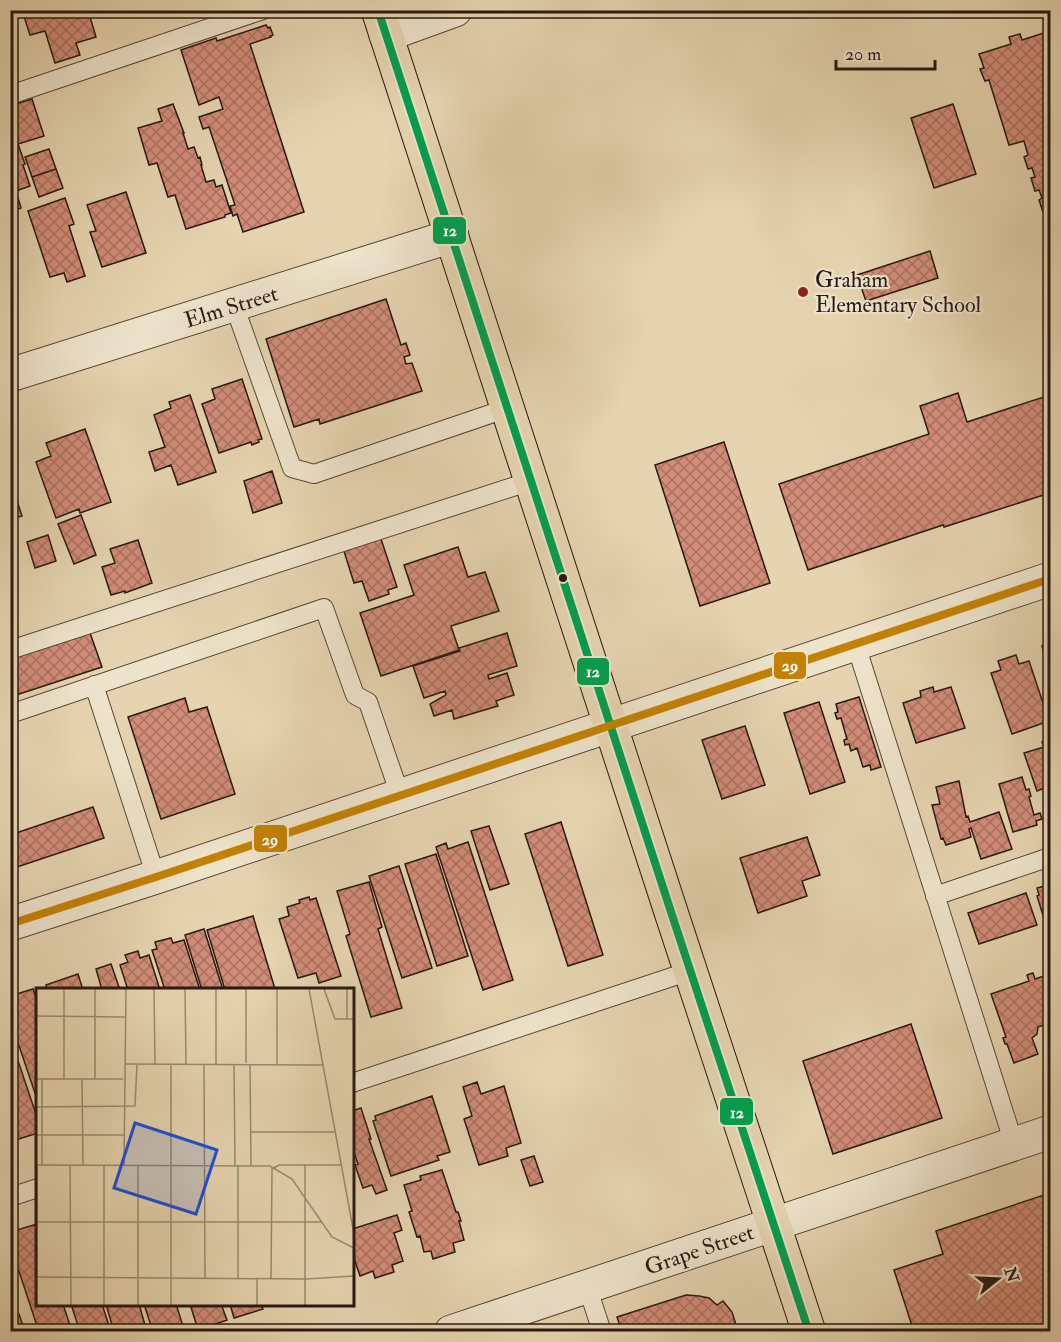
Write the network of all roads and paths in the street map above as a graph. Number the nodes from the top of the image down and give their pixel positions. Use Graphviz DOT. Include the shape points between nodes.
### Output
graph roads {
  1 [pos="264,10"];
  2 [pos="455,10"];
  3 [pos="382,23"];
  4 [pos="10,95"];
  5 [pos="452,236"];
  6 [pos="234,305"];
  7 [pos="10,375"];
  8 [pos="508,408"];
  9 [pos="531,481"];
  10 [pos="1050,579"];
  11 [pos="856,645"];
  12 [pos="10,650"];
  13 [pos="94,685"];
  14 [pos="10,714"];
  15 [pos="610,725"];
  16 [pos="400,795"];
  17 [pos="1050,857"];
  18 [pos="156,877"];
  19 [pos="935,896"];
  20 [pos="10,924"];
  21 [pos="690,971"];
  22 [pos="354,1082"];
  23 [pos="1050,1132"];
  24 [pos="1014,1144"];
  25 [pos="36,1189"];
  26 [pos="10,1197"];
  27 [pos="773,1224"];
  28 [pos="587,1287"];
  29 [pos="451,1332"];
  30 [pos="602,1332"];
  31 [pos="809,1332"];
  1 -- 4 [label="lane"];
  2 -- 3 [label="street"];
  3 -- 5 [label="main road"];
  5 -- 6 [label="street, Elm Street"];
  5 -- 8 [label="main road"];
  6 -- 7 [label="street, Elm Street"];
  6 -- 8 [label="lane" via="292,468 314,474"];
  8 -- 9 [label="main road"];
  9 -- 12 [label="lane"];
  9 -- 15 [label="main road"];
  10 -- 11 [label="street"];
  11 -- 15 [label="street"];
  11 -- 19 [label="lane"];
  13 -- 14 [label="lane"];
  13 -- 16 [label="lane" via="324,608 354,695 368,702"];
  13 -- 18 [label="lane"];
  15 -- 16 [label="street"];
  15 -- 21 [label="main road"];
  16 -- 18 [label="street"];
  17 -- 19 [label="lane"];
  18 -- 20 [label="street"];
  19 -- 24 [label="lane"];
  21 -- 22 [label="lane"];
  21 -- 27 [label="main road"];
  23 -- 24 [label="street, Grape Street"];
  24 -- 27 [label="street, Grape Street"];
  25 -- 26 [label="lane"];
  27 -- 28 [label="street, Grape Street"];
  27 -- 31 [label="main road"];
  28 -- 29 [label="street, Grape Street"];
  28 -- 30 [label="lane"];
}
